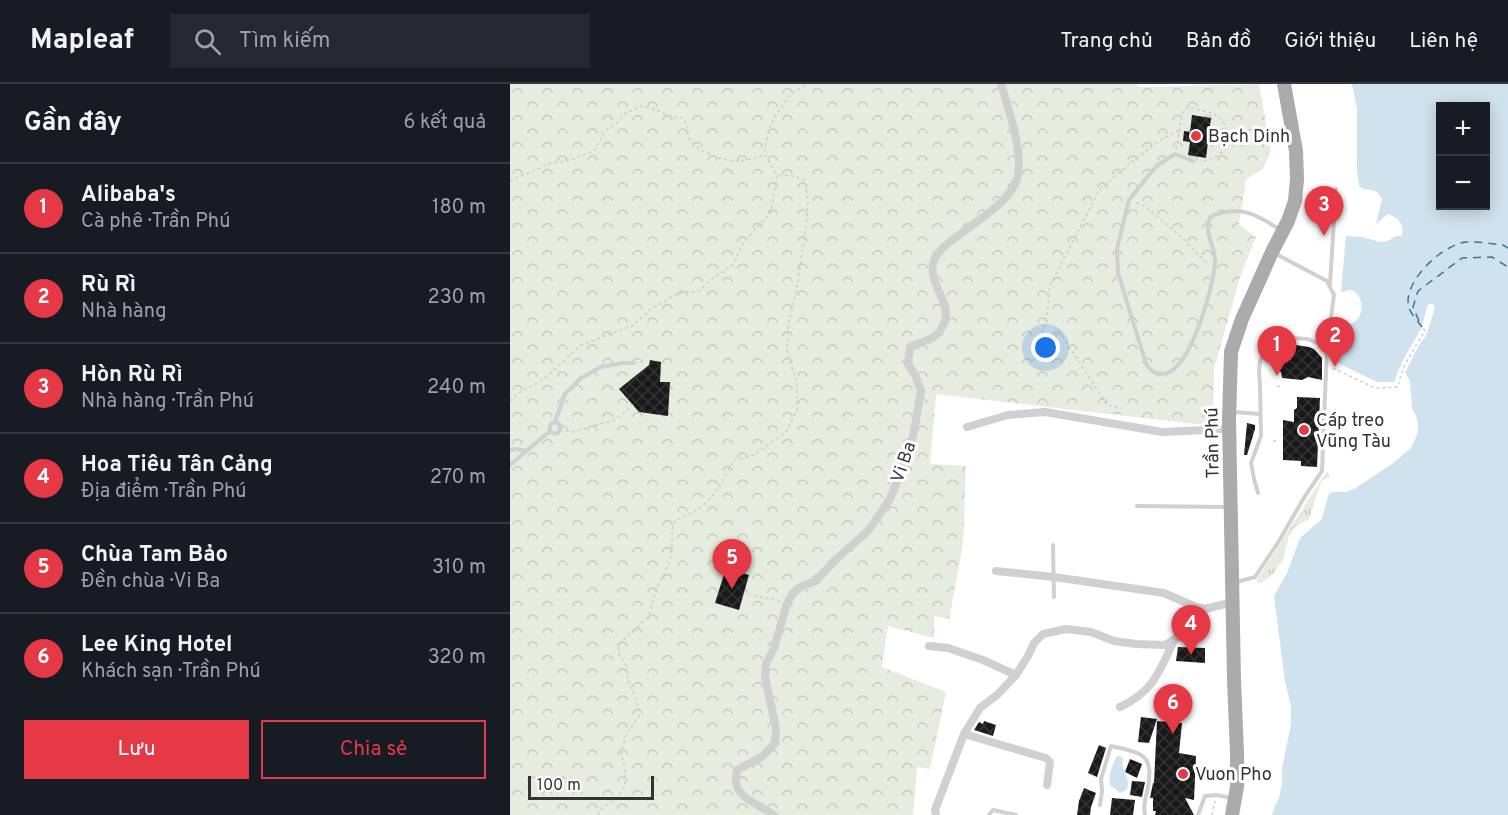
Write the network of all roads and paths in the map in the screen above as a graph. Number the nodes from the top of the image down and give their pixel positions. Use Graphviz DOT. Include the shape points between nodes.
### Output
graph roads {
  1 [pos="807,84"];
  2 [pos="1001,84"];
  3 [pos="1284,84"];
  4 [pos="1179,130"];
  5 [pos="1224,141"];
  6 [pos="1232,141"];
  7 [pos="765,154"];
  8 [pos="1175,154"];
  9 [pos="1193,161"];
  10 [pos="777,176"];
  11 [pos="510,181"];
  12 [pos="1336,189"];
  13 [pos="1129,200"];
  14 [pos="1283,232"];
  15 [pos="1272,252"];
  16 [pos="1214,270"];
  17 [pos="1330,285"];
  18 [pos="1422,327"];
  19 [pos="1040,344"];
  20 [pos="1327,347"];
  21 [pos="1034,361"];
  22 [pos="634,363"];
  23 [pos="1326,364"];
  24 [pos="1277,386"];
  25 [pos="1282,387"];
  26 [pos="510,401"];
  27 [pos="632,404"];
  28 [pos="1121,408"];
  29 [pos="1229,412"];
  30 [pos="1260,414"];
  31 [pos="555,422"];
  32 [pos="967,427"];
  33 [pos="1229,429"];
  34 [pos="560,430"];
  35 [pos="550,431"];
  36 [pos="1273,441"];
  37 [pos="1278,441"];
  38 [pos="510,450"];
  39 [pos="526,451"];
  40 [pos="510,465"];
  41 [pos="1258,493"];
  42 [pos="1137,507"];
  43 [pos="1231,508"];
  44 [pos="1053,545"];
  45 [pos="996,571"];
  46 [pos="1054,577"];
  47 [pos="1233,583"];
  48 [pos="748,594"];
  49 [pos="1054,597"];
  50 [pos="780,601"];
  51 [pos="1233,602"];
  52 [pos="1196,607"];
  53 [pos="1174,640"];
  54 [pos="929,645"];
  55 [pos="1016,675"];
  56 [pos="1120,707"];
  57 [pos="964,734"];
  58 [pos="1047,786"];
  59 [pos="1216,795"];
  60 [pos="1235,799"];
  61 [pos="1100,805"];
  62 [pos="598,815"];
  63 [pos="774,815"];
  64 [pos="936,815"];
  65 [pos="989,815"];
  66 [pos="1016,815"];
  67 [pos="1144,815"];
  68 [pos="1197,815"];
  69 [pos="1212,815"];
  70 [pos="1232,815"];
  1 -- 7 [label="path" via="790,95 775,116"];
  2 -- 63 [label="street, Vi Ba" via="1015,132 1016,182 996,207 939,251 933,262 933,274 947,311 946,322 937,335 910,347 908,364 921,391 913,436 890,499 868,531 816,581 794,593 766,664 775,743 763,756 738,770 736,777 737,788 746,799"];
  3 -- 14 [label="main road, Trần Phú" via="1297,178 1295,201"];
  4 -- 6 [label="path" via="1183,111 1189,107 1221,119"];
  4 -- 8 [label="path"];
  4 -- 19 [label="path" via="1100,189 1050,285"];
  5 -- 6 [label="path"];
  6 -- 9 [label="path" via="1211,161"];
  7 -- 10 [label="path"];
  7 -- 11 [label="path" via="734,161 715,156 698,148 689,138 683,118 642,106 626,113 604,132 595,150 550,163"];
  8 -- 9 [label="lane"];
  8 -- 13 [label="lane" via="1152,171"];
  10 -- 26 [label="path" via="771,212 743,243 734,263 699,291 678,294 632,326 581,345 544,379"];
  10 -- 62 [label="path" via="805,181 808,201 801,265 788,326 787,355 797,381 797,409 787,431 753,455 733,460 709,499 697,510 675,520 669,564 656,589 649,616 621,642 618,652 626,665 639,716 626,735 621,752 625,786"];
  12 -- 17 [label="lane"];
  13 -- 16 [label="path" via="1146,207"];
  13 -- 16 [label="lane" via="1117,249 1118,273 1150,370 1167,373 1176,368 1189,349 1207,305"];
  14 -- 15 [label="main road, Trần Phú"];
  14 -- 16 [label="lane" via="1242,210 1210,217 1207,225 1215,252"];
  15 -- 17 [label="lane"];
  15 -- 29 [label="main road, Trần Phú" via="1231,352"];
  17 -- 20 [label="lane" via="1334,295"];
  18 -- 23 [label="path" via="1425,331 1398,387 1375,388"];
  19 -- 21 [label="path"];
  19 -- 28 [label="path" via="1056,346 1056,333 1063,337 1107,405"];
  20 -- 23 [label="lane"];
  20 -- 30 [label="lane" via="1308,339 1273,341 1260,361"];
  22 -- 31 [label="lane" via="601,367 581,378 565,394"];
  23 -- 47 [label="lane" via="1322,471 1255,577"];
  24 -- 25 [label="path"];
  27 -- 34 [label="path" via="608,422 572,432"];
  29 -- 30 [label="lane"];
  29 -- 33 [label="main road, Trần Phú"];
  30 -- 41 [label="lane" via="1261,436 1251,463"];
  31 -- 34 [label="lane"];
  31 -- 35 [label="lane"];
  32 -- 33 [label="street" via="1008,415 1045,412 1162,432"];
  33 -- 43 [label="main road, Trần Phú"];
  34 -- 35 [label="lane"];
  35 -- 39 [label="lane"];
  36 -- 37 [label="path"];
  38 -- 39 [label="lane"];
  39 -- 40 [label="lane"];
  42 -- 43 [label="lane"];
  43 -- 47 [label="main road, Trần Phú"];
  44 -- 46 [label="lane"];
  45 -- 46 [label="street"];
  46 -- 49 [label="lane"];
  46 -- 52 [label="street" via="1164,593"];
  47 -- 51 [label="main road, Trần Phú"];
  48 -- 50 [label="path"];
  51 -- 52 [label="street" via="1205,609"];
  51 -- 60 [label="main road, Trần Phú"];
  52 -- 53 [label="street" via="1197,618"];
  53 -- 55 [label="street" via="1165,645 1136,644 1091,633 1056,630 1043,634 1034,643"];
  53 -- 56 [label="street" via="1148,689"];
  54 -- 55 [label="street" via="948,648"];
  55 -- 57 [label="street" via="980,708"];
  57 -- 58 [label="street" via="1046,758 1050,762"];
  57 -- 64 [label="street"];
  59 -- 60 [label="lane"];
  59 -- 68 [label="lane" via="1205,796"];
  59 -- 69 [label="path"];
  60 -- 70 [label="main road, Trần Phú"];
  61 -- 67 [label="lane" via="1101,779 1111,746 1124,748 1143,756 1150,765"];
  65 -- 66 [label="lane" via="993,810"];
}
